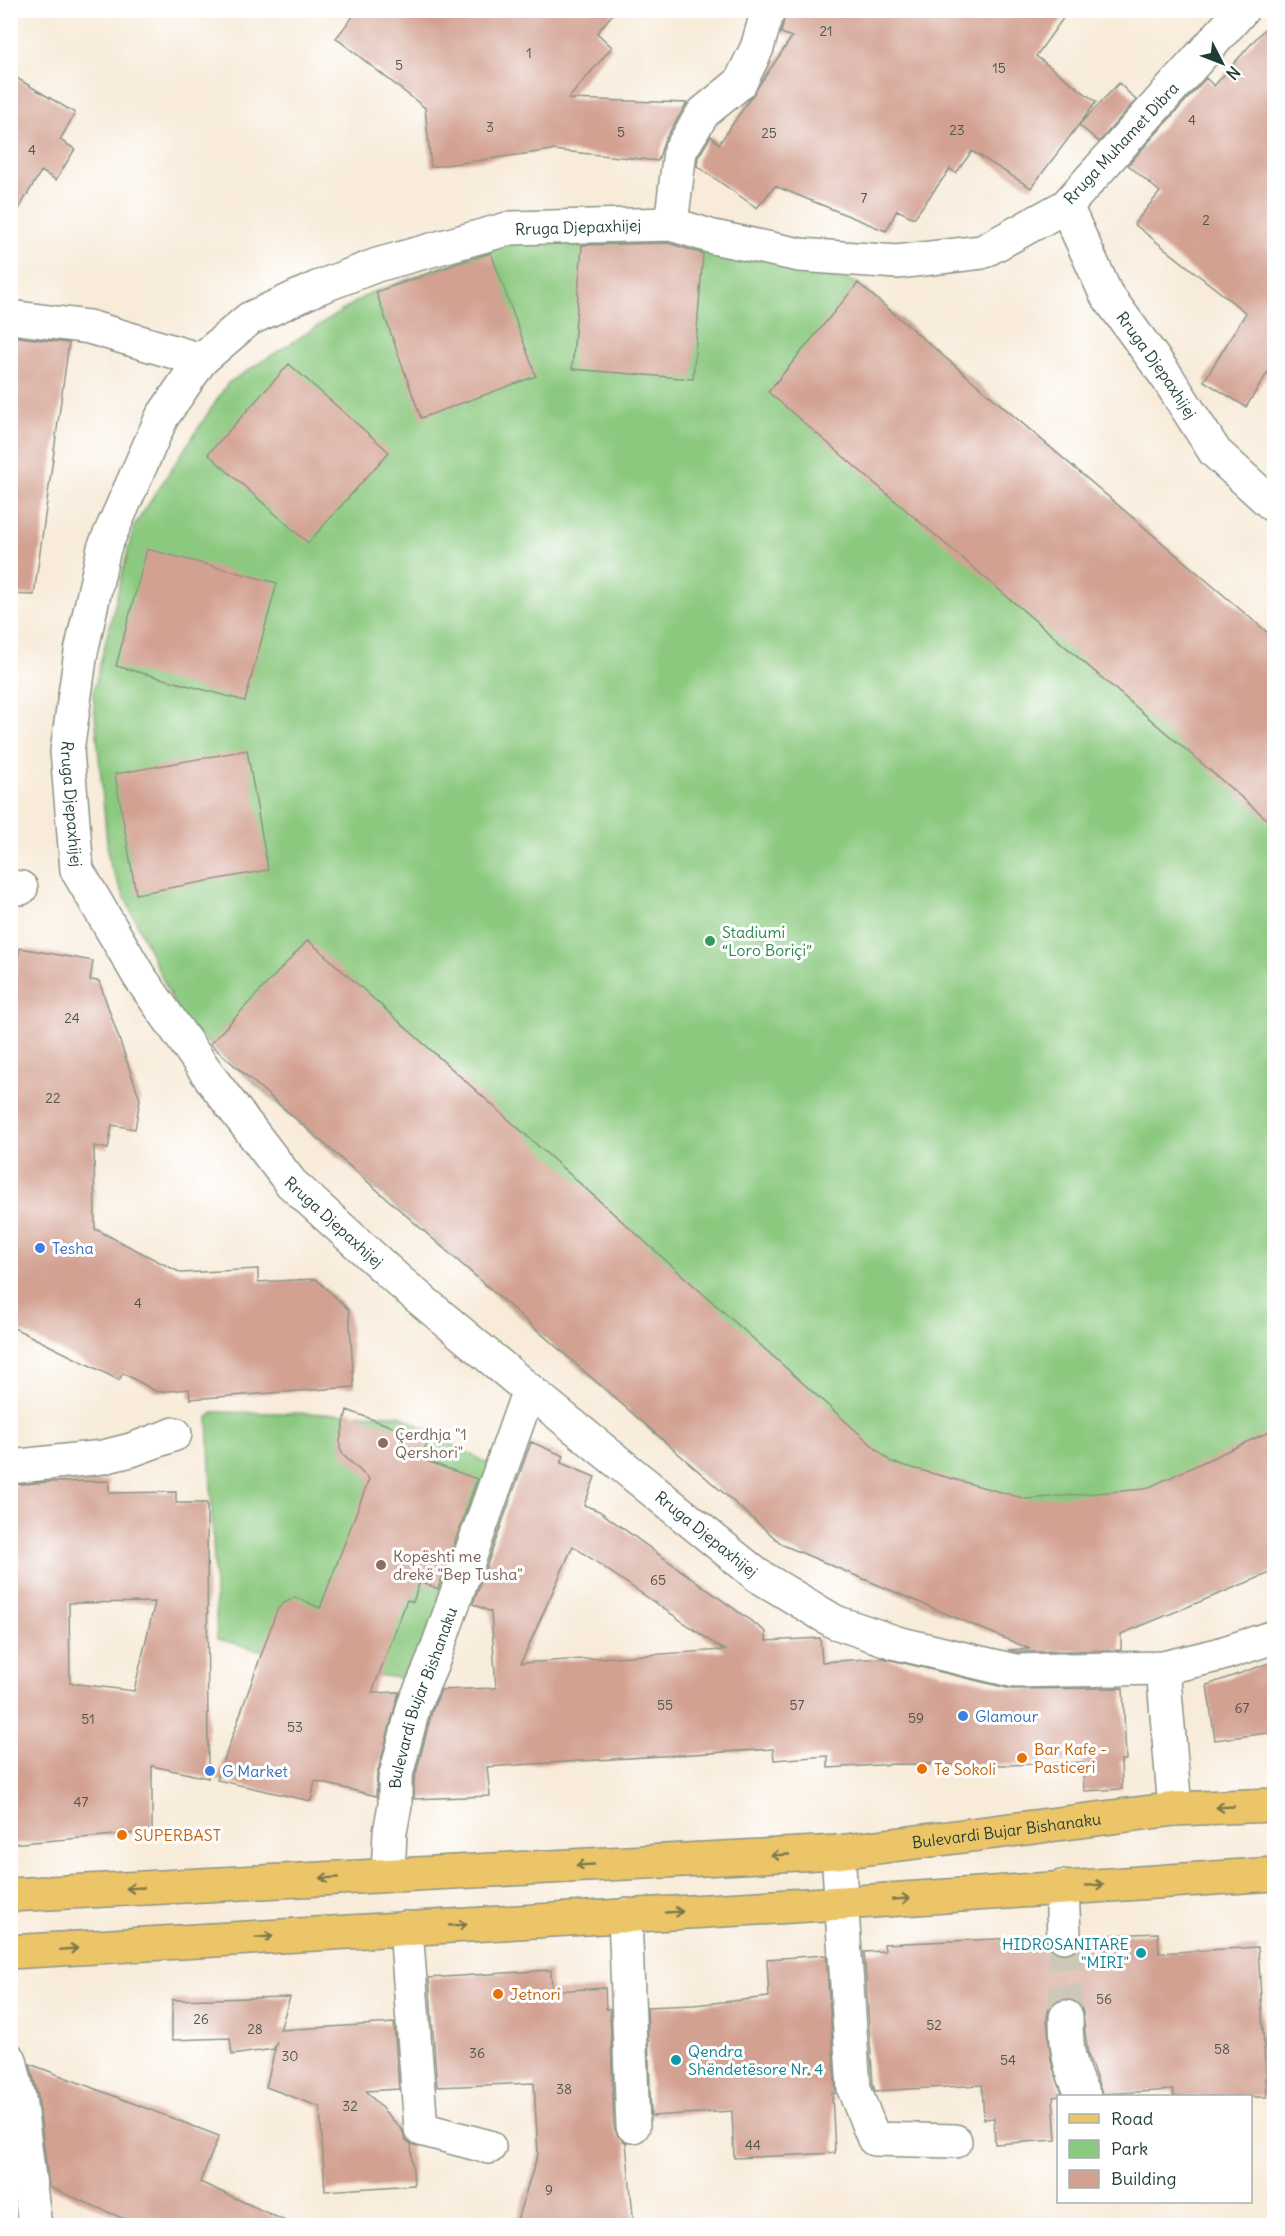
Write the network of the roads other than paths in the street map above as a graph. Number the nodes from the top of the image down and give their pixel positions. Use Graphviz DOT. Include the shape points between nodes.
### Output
graph roads {
  1 [pos="768,10"];
  2 [pos="1242,10"];
  3 [pos="1066,206"];
  4 [pos="671,224"];
  5 [pos="982,252"];
  6 [pos="10,317"];
  7 [pos="201,360"];
  8 [pos="1275,506"];
  9 [pos="529,1390"];
  10 [pos="175,1434"];
  11 [pos="10,1467"];
  12 [pos="1275,1637"];
  13 [pos="1163,1668"];
  14 [pos="1275,1805"];
  15 [pos="1175,1809"];
  16 [pos="838,1852"];
  17 [pos="1275,1874"];
  18 [pos="388,1875"];
  19 [pos="1062,1887"];
  20 [pos="10,1895"];
  21 [pos="842,1903"];
  22 [pos="625,1915"];
  23 [pos="406,1928"];
  24 [pos="1064,1936"];
  25 [pos="10,1952"];
  26 [pos="1066,2018"];
  27 [pos="10,2060"];
  28 [pos="1083,2095"];
  29 [pos="633,2126"];
  30 [pos="955,2141"];
  31 [pos="489,2147"];
  32 [pos="42,2223"];
  1 -- 4 [label="street" via="757,48 740,83 703,113 680,151"];
  2 -- 3 [label="street, Rruga Muhamet Dibra"];
  3 -- 5 [label="street, Rruga Muhamet Dibra"];
  3 -- 8 [label="street, Rruga Djepaxhijej" via="1106,294 1167,377 1215,452"];
  4 -- 5 [label="street, Rruga Djepaxhijej" via="800,255 897,262"];
  4 -- 7 [label="street, Rruga Djepaxhijej" via="511,228 377,265 249,319"];
  6 -- 7 [label="street" via="89,327"];
  7 -- 9 [label="street, Rruga Djepaxhijej" via="162,417 104,548 81,652 67,751 77,870 139,976 291,1183 400,1282"];
  9 -- 13 [label="street, Rruga Djepaxhijej" via="757,1575 835,1622 897,1643 1015,1671"];
  9 -- 18 [label="street, Bulevardi Bujar Bishanaku" via="414,1705 395,1779"];
  10 -- 11 [label="street" via="103,1456"];
  12 -- 13 [label="street"];
  13 -- 15 [label="street"];
  14 -- 15 [label="main road, Bulevardi Bujar Bishanaku, one-way"];
  15 -- 16 [label="main road, Bulevardi Bujar Bishanaku"];
  16 -- 18 [label="main road, Bulevardi Bujar Bishanaku, one-way"];
  16 -- 21 [label="street"];
  19 -- 17 [label="main road, one-way"];
  18 -- 20 [label="main road, Bulevardi Bujar Bishanaku, one-way"];
  21 -- 19 [label="main road, one-way"];
  19 -- 24 [label="street"];
  22 -- 21 [label="main road, one-way"];
  21 -- 30 [label="street" via="854,2089 874,2139"];
  23 -- 22 [label="main road, one-way"];
  22 -- 29 [label="street"];
  25 -- 23 [label="main road, one-way"];
  23 -- 31 [label="street" via="421,2128"];
  26 -- 28 [label="street" via="1065,2046 1074,2080"];
  27 -- 32 [label="street"];
}
